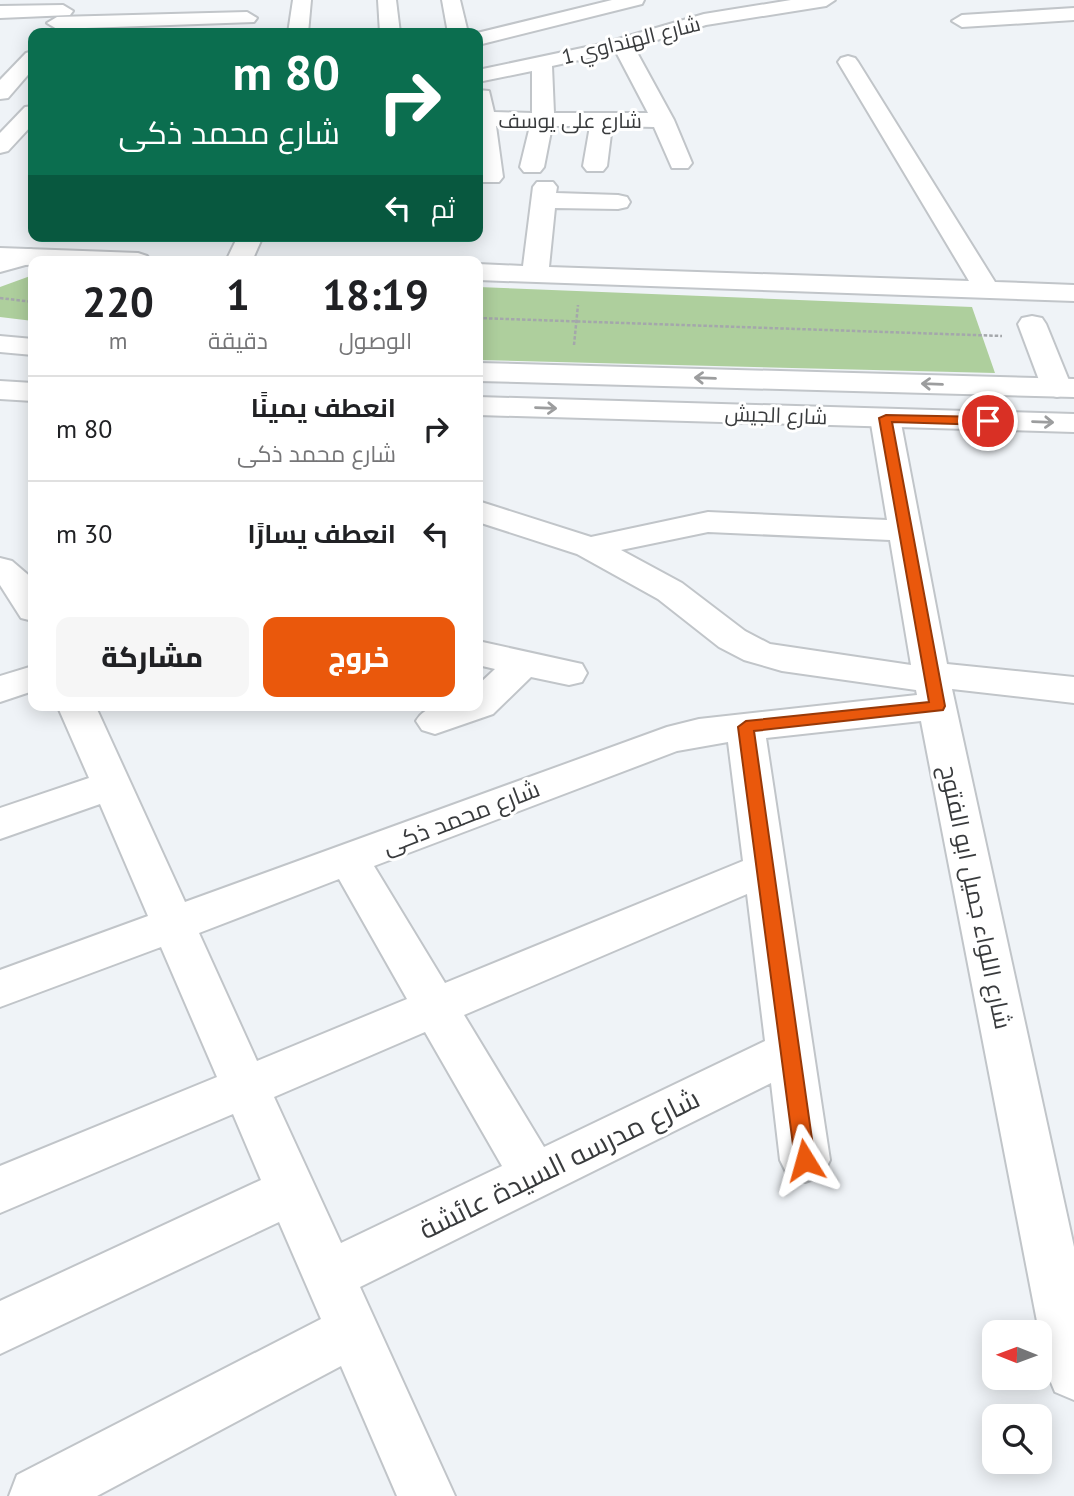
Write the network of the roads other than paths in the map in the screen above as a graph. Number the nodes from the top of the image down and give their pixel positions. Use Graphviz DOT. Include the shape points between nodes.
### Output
graph roads {
  1 [pos="302,0"];
  2 [pos="387,0"];
  3 [pos="450,0"];
  4 [pos="635,0"];
  5 [pos="826,0"];
  6 [pos="995,0"];
  7 [pos="1065,0"];
  8 [pos="173,1"];
  9 [pos="578,6"];
  10 [pos="1074,6"];
  11 [pos="509,10"];
  12 [pos="0,12"];
  13 [pos="1074,14"];
  14 [pos="248,17"];
  15 [pos="1021,18"];
  16 [pos="962,21"];
  17 [pos="55,22"];
  18 [pos="152,27"];
  19 [pos="299,28"];
  20 [pos="390,28"];
  21 [pos="457,28"];
  22 [pos="515,30"];
  23 [pos="483,38"];
  24 [pos="621,44"];
  25 [pos="542,62"];
  26 [pos="848,62"];
  27 [pos="28,65"];
  28 [pos="28,66"];
  29 [pos="0,67"];
  30 [pos="483,75"];
  31 [pos="1,92"];
  32 [pos="28,93"];
  33 [pos="28,117"];
  34 [pos="483,119"];
  35 [pos="543,120"];
  36 [pos="603,120"];
  37 [pos="663,120"];
  38 [pos="483,130"];
  39 [pos="0,146"];
  40 [pos="680,163"];
  41 [pos="595,166"];
  42 [pos="492,177"];
  43 [pos="541,185"];
  44 [pos="618,202"];
  45 [pos="0,256"];
  46 [pos="28,257"];
  47 [pos="28,257"];
  48 [pos="0,264"];
  49 [pos="483,272"];
  50 [pos="535,274"];
  51 [pos="987,290"];
  52 [pos="1074,293"];
  53 [pos="1035,331"];
  54 [pos="0,344"];
  55 [pos="28,347"];
  56 [pos="483,372"];
  57 [pos="1065,388"];
  58 [pos="0,390"];
  59 [pos="28,392"];
  60 [pos="483,406"];
  61 [pos="886,418"];
  62 [pos="1074,423"];
  63 [pos="483,513"];
  64 [pos="905,531"];
  65 [pos="589,547"];
  66 [pos="483,654"];
  67 [pos="523,663"];
  68 [pos="569,673"];
  69 [pos="28,680"];
  70 [pos="933,686"];
  71 [pos="0,689"];
  72 [pos="1074,690"];
  73 [pos="483,702"];
  74 [pos="79,711"];
  75 [pos="463,711"];
  76 [pos="435,721"];
  77 [pos="746,727"];
  78 [pos="111,785"];
  79 [pos="0,824"];
  80 [pos="348,859"];
  81 [pos="765,869"];
  82 [pos="173,926"];
  83 [pos="0,989"];
  84 [pos="434,1007"];
  85 [pos="790,1051"];
  86 [pos="245,1087"];
  87 [pos="805,1160"];
  88 [pos="534,1176"];
  89 [pos="0,1190"];
  90 [pos="291,1191"];
  91 [pos="328,1276"];
  92 [pos="0,1328"];
  93 [pos="353,1331"];
  94 [pos="1074,1373"];
  95 [pos="38,1496"];
  96 [pos="426,1496"];
  1 -- 19 [label="street"];
  2 -- 20 [label="street"];
  3 -- 21 [label="street"];
  4 -- 9 [label="street"];
  5 -- 24 [label="street, شارع الهنداوي 1" via="704,20"];
  6 -- 15 [label="street"];
  7 -- 10 [label="street"];
  8 -- 18 [label="street" via="160,6"];
  9 -- 22 [label="street"];
  11 -- 22 [label="street"];
  12 -- 17 [label="street"];
  13 -- 15 [label="street"];
  14 -- 18 [label="street"];
  15 -- 16 [label="street"];
  17 -- 18 [label="street"];
  22 -- 23 [label="street"];
  24 -- 25 [label="street, شارع الهنداوي 1"];
  24 -- 37 [label="street"];
  25 -- 30 [label="street, شارع الهنداوي 1"];
  25 -- 35 [label="street"];
  26 -- 51 [label="street"];
  27 -- 29 [label="street"];
  28 -- 31 [label="street"];
  31 -- 32 [label="street"];
  33 -- 39 [label="street"];
  34 -- 35 [label="street, شارع على يوسف"];
  35 -- 36 [label="street, شارع على يوسف"];
  35 -- 43 [label="street"];
  36 -- 37 [label="street, شارع على يوسف"];
  36 -- 41 [label="street"];
  37 -- 40 [label="street"];
  38 -- 42 [label="street"];
  43 -- 44 [label="street"];
  43 -- 50 [label="street"];
  45 -- 46 [label="street"];
  47 -- 48 [label="street"];
  49 -- 50 [label="street"];
  50 -- 51 [label="street"];
  51 -- 52 [label="street"];
  53 -- 57 [label="street"];
  54 -- 55 [label="street"];
  57 -- 56 [label="street, شارع الجيش, one-way"];
  58 -- 59 [label="street"];
  60 -- 61 [label="street, شارع الجيش, one-way"];
  61 -- 62 [label="street, شارع الجيش, one-way"];
  61 -- 64 [label="street, شارع اللواء جميل ابو الفتوح"];
  63 -- 65 [label="street"];
  64 -- 65 [label="street" via="708,522"];
  64 -- 70 [label="street, شارع اللواء جميل ابو الفتوح"];
  65 -- 70 [label="street" via="670,591 732,639 757,652"];
  66 -- 67 [label="street"];
  67 -- 68 [label="street"];
  67 -- 73 [label="street"];
  69 -- 71 [label="street"];
  70 -- 72 [label="street"];
  70 -- 77 [label="street, شارع محمد ذكى"];
  70 -- 94 [label="street, شارع اللواء جميل ابو الفتوح"];
  74 -- 78 [label="street"];
  75 -- 76 [label="street"];
  77 -- 80 [label="street, شارع محمد ذكى" via="699,732 635,750"];
  77 -- 81 [label="street"];
  78 -- 79 [label="street"];
  78 -- 82 [label="street"];
  80 -- 82 [label="street, شارع محمد ذكى"];
  80 -- 84 [label="street"];
  81 -- 84 [label="street"];
  81 -- 85 [label="street"];
  82 -- 83 [label="street, شارع محمد ذكى"];
  82 -- 86 [label="street"];
  84 -- 86 [label="street"];
  84 -- 88 [label="street"];
  85 -- 87 [label="street"];
  85 -- 88 [label="street, شارع مدرسه السيدة عائشة"];
  86 -- 89 [label="street"];
  86 -- 90 [label="street"];
  88 -- 91 [label="street, شارع مدرسه السيدة عائشة"];
  90 -- 91 [label="street"];
  90 -- 92 [label="street"];
  91 -- 93 [label="street"];
  93 -- 95 [label="street"];
  93 -- 96 [label="street"];
}
